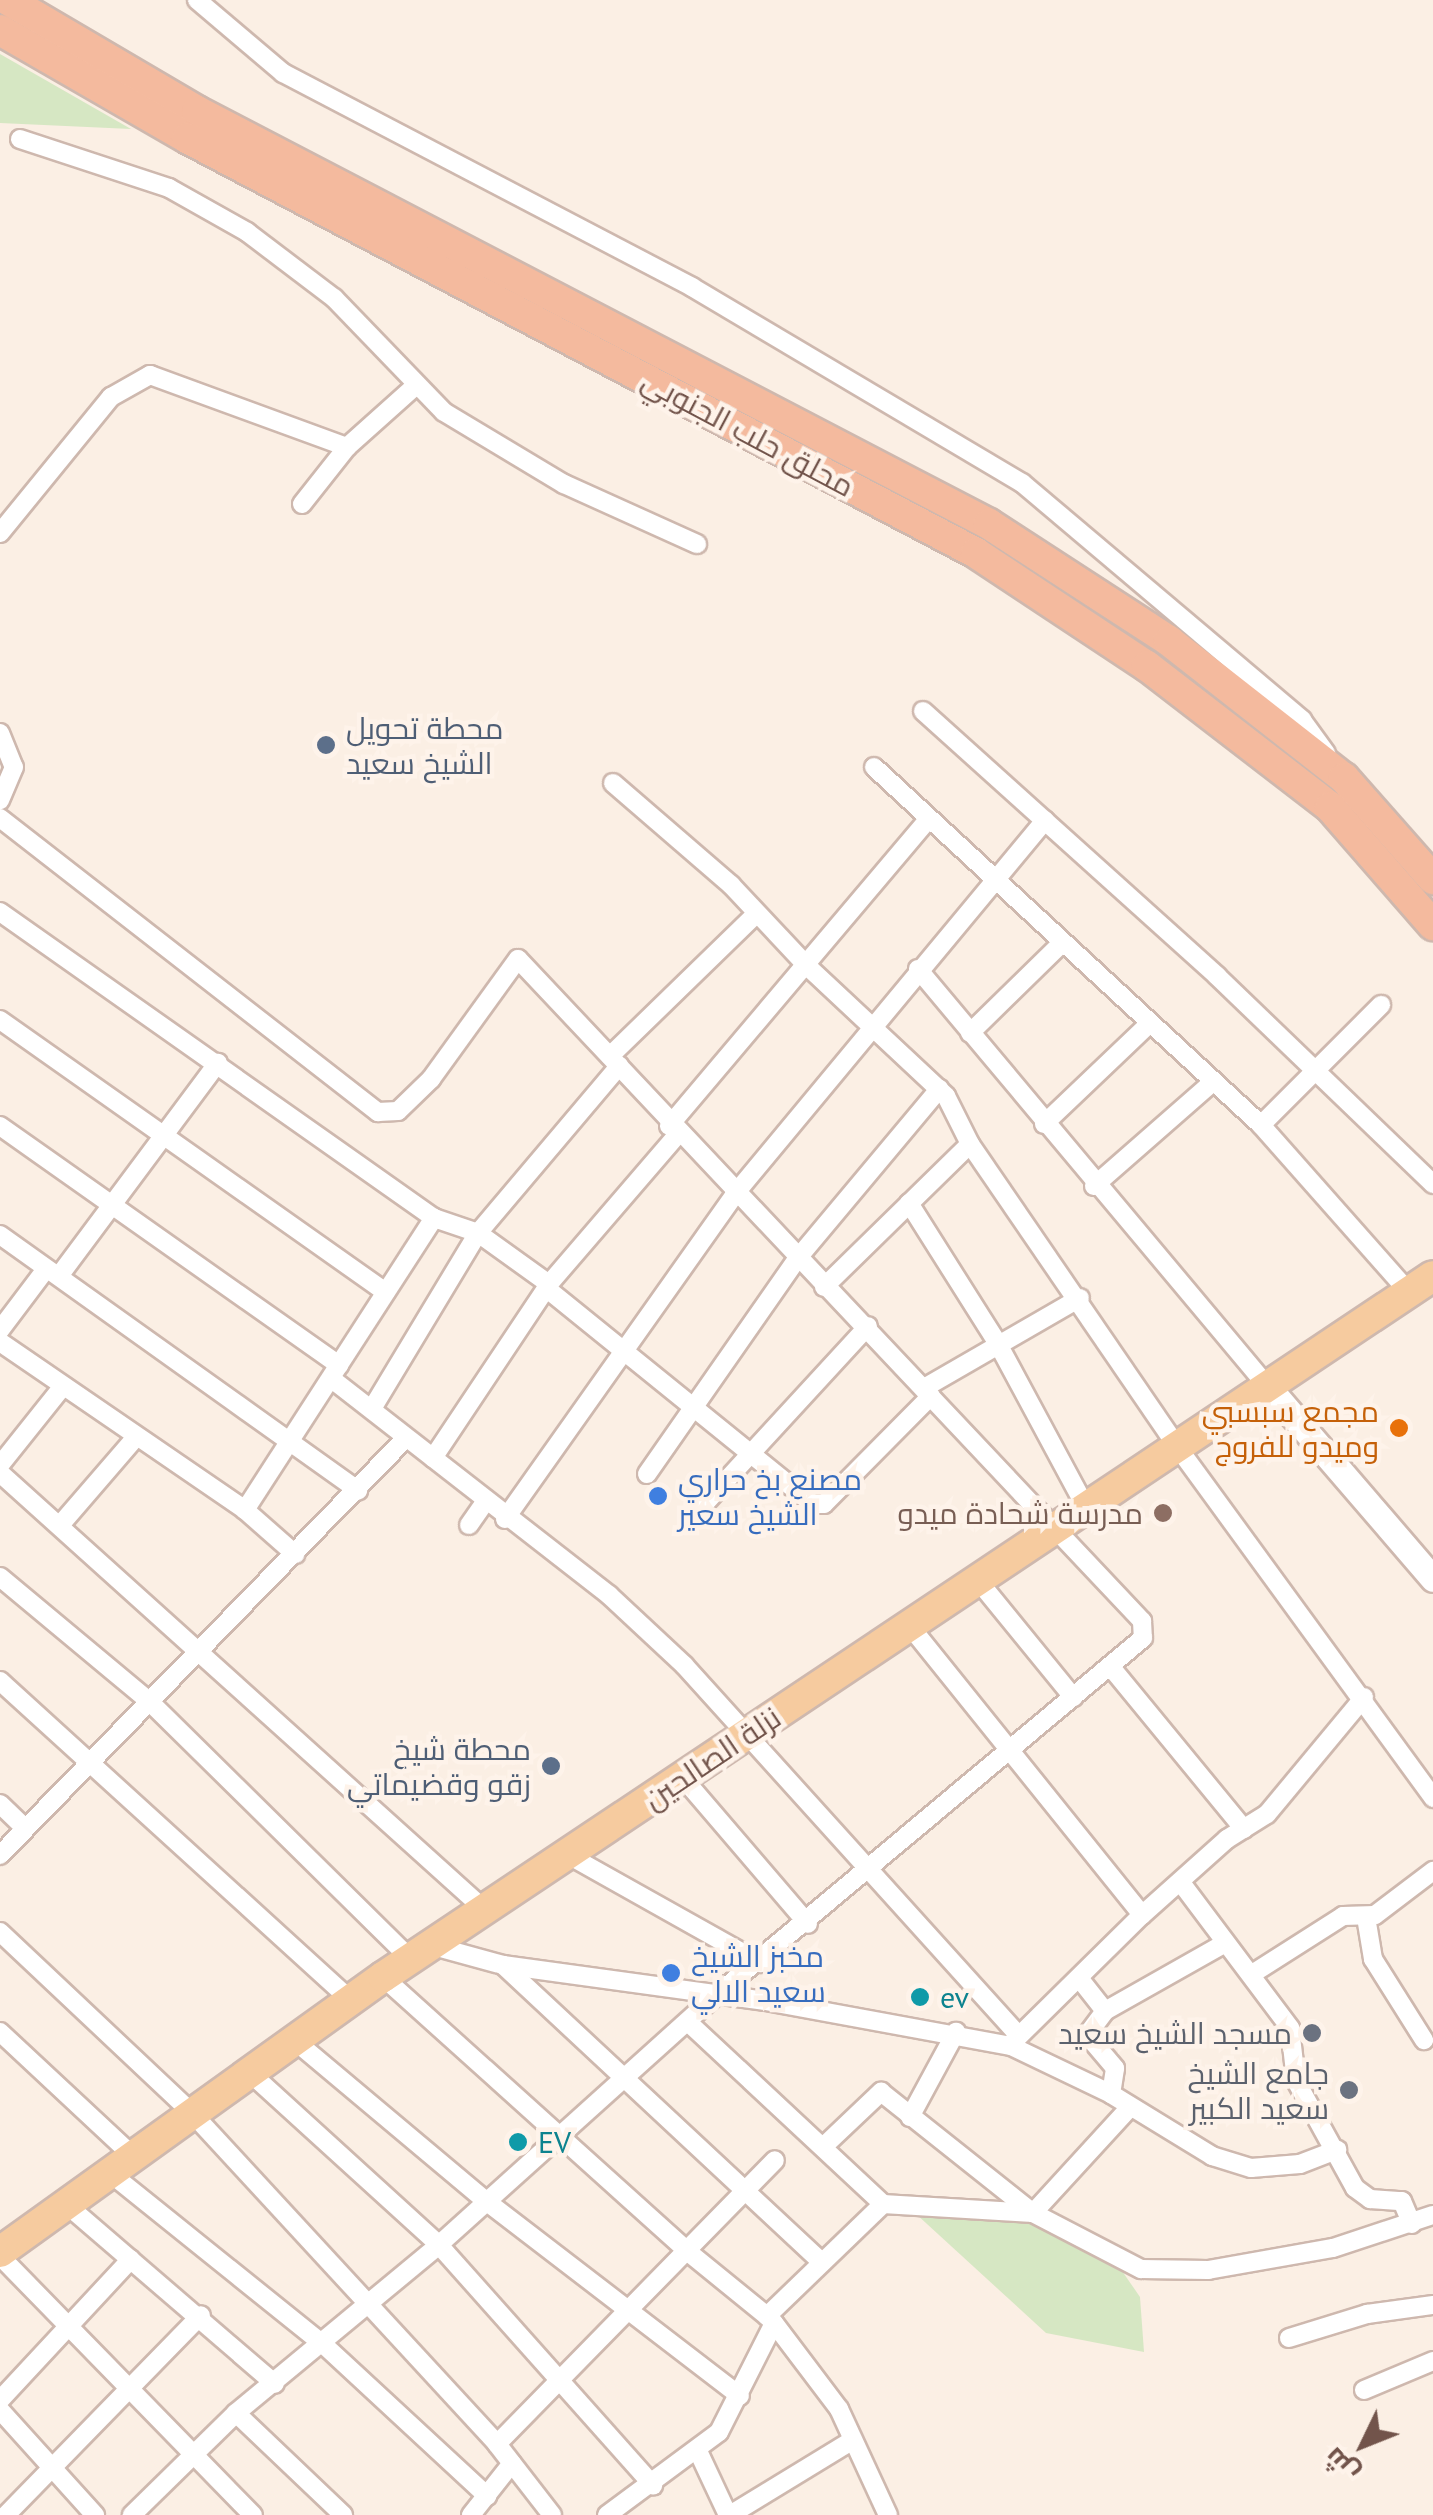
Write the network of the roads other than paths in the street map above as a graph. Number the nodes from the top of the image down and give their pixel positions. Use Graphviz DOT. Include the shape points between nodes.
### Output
graph roads {
  1 [pos="8,0"];
  2 [pos="197,0"];
  3 [pos="0,30"];
  4 [pos="20,139"];
  5 [pos="414,387"];
  6 [pos="347,448"];
  7 [pos="302,504"];
  8 [pos="0,532"];
  9 [pos="697,544"];
  10 [pos="923,711"];
  11 [pos="0,733"];
  12 [pos="874,767"];
  13 [pos="1344,778"];
  14 [pos="613,783"];
  15 [pos="0,800"];
  16 [pos="0,818"];
  17 [pos="928,819"];
  18 [pos="1045,820"];
  19 [pos="993,878"];
  20 [pos="1433,879"];
  21 [pos="0,912"];
  22 [pos="754,916"];
  23 [pos="1433,925"];
  24 [pos="1062,943"];
  25 [pos="806,966"];
  26 [pos="918,969"];
  27 [pos="1381,1004"];
  28 [pos="0,1020"];
  29 [pos="1150,1023"];
  30 [pos="871,1028"];
  31 [pos="970,1032"];
  32 [pos="615,1061"];
  33 [pos="218,1063"];
  34 [pos="1314,1070"];
  35 [pos="1214,1081"];
  36 [pos="939,1089"];
  37 [pos="1044,1124"];
  38 [pos="1260,1125"];
  39 [pos="0,1126"];
  40 [pos="674,1130"];
  41 [pos="165,1135"];
  42 [pos="970,1144"];
  43 [pos="1433,1184"];
  44 [pos="1094,1186"];
  45 [pos="734,1195"];
  46 [pos="909,1203"];
  47 [pos="110,1208"];
  48 [pos="434,1218"];
  49 [pos="478,1233"];
  50 [pos="0,1235"];
  51 [pos="797,1259"];
  52 [pos="53,1273"];
  53 [pos="1421,1284"];
  54 [pos="547,1286"];
  55 [pos="824,1287"];
  56 [pos="386,1292"];
  57 [pos="1080,1298"];
  58 [pos="868,1326"];
  59 [pos="0,1330"];
  60 [pos="0,1342"];
  61 [pos="998,1344"];
  62 [pos="623,1347"];
  63 [pos="336,1372"];
  64 [pos="63,1386"];
  65 [pos="1268,1387"];
  66 [pos="928,1392"];
  67 [pos="693,1401"];
  68 [pos="373,1407"];
  69 [pos="136,1437"];
  70 [pos="404,1440"];
  71 [pos="290,1442"];
  72 [pos="1176,1445"];
  73 [pos="753,1452"];
  74 [pos="433,1458"];
  75 [pos="0,1469"];
  76 [pos="647,1474"];
  77 [pos="358,1490"];
  78 [pos="485,1502"];
  79 [pos="1087,1509"];
  80 [pos="245,1510"];
  81 [pos="698,1510"];
  82 [pos="505,1519"];
  83 [pos="60,1524"];
  84 [pos="469,1526"];
  85 [pos="1054,1530"];
  86 [pos="295,1554"];
  87 [pos="0,1577"];
  88 [pos="976,1578"];
  89 [pos="1433,1579"];
  90 [pos="909,1625"];
  91 [pos="201,1647"];
  92 [pos="1110,1666"];
  93 [pos="0,1681"];
  94 [pos="1074,1697"];
  95 [pos="1364,1697"];
  96 [pos="149,1701"];
  97 [pos="746,1732"];
  98 [pos="1011,1749"];
  99 [pos="87,1763"];
  100 [pos="683,1778"];
  101 [pos="1433,1798"];
  102 [pos="0,1804"];
  103 [pos="25,1828"];
  104 [pos="1244,1830"];
  105 [pos="0,1855"];
  106 [pos="570,1856"];
  107 [pos="870,1871"];
  108 [pos="1433,1872"];
  109 [pos="1182,1884"];
  110 [pos="484,1910"];
  111 [pos="1142,1915"];
  112 [pos="1366,1916"];
  113 [pos="808,1924"];
  114 [pos="0,1932"];
  115 [pos="1225,1943"];
  116 [pos="421,1952"];
  117 [pos="761,1964"];
  118 [pos="502,1965"];
  119 [pos="1252,1974"];
  120 [pos="383,1976"];
  121 [pos="1080,1978"];
  122 [pos="714,1997"];
  123 [pos="350,1999"];
  124 [pos="1105,2011"];
  125 [pos="690,2024"];
  126 [pos="0,2032"];
  127 [pos="956,2032"];
  128 [pos="294,2040"];
  129 [pos="1014,2040"];
  130 [pos="1424,2040"];
  131 [pos="248,2071"];
  132 [pos="628,2078"];
  133 [pos="1111,2094"];
  134 [pos="1130,2107"];
  135 [pos="192,2113"];
  136 [pos="910,2117"];
  137 [pos="560,2138"];
  138 [pos="824,2146"];
  139 [pos="1337,2150"];
  140 [pos="775,2160"];
  141 [pos="122,2165"];
  142 [pos="748,2187"];
  143 [pos="486,2201"];
  144 [pos="883,2204"];
  145 [pos="67,2205"];
  146 [pos="1033,2213"];
  147 [pos="1433,2215"];
  148 [pos="1412,2224"];
  149 [pos="439,2246"];
  150 [pos="687,2251"];
  151 [pos="0,2254"];
  152 [pos="132,2259"];
  153 [pos="819,2260"];
  154 [pos="1433,2305"];
  155 [pos="365,2306"];
  156 [pos="628,2313"];
  157 [pos="201,2315"];
  158 [pos="771,2319"];
  159 [pos="66,2325"];
  160 [pos="1290,2338"];
  161 [pos="322,2344"];
  162 [pos="1433,2361"];
  163 [pos="564,2381"];
  164 [pos="275,2384"];
  165 [pos="1364,2390"];
  166 [pos="130,2393"];
  167 [pos="740,2396"];
  168 [pos="0,2400"];
  169 [pos="0,2410"];
  170 [pos="236,2413"];
  171 [pos="853,2440"];
  172 [pos="498,2444"];
  173 [pos="698,2451"];
  174 [pos="191,2458"];
  175 [pos="512,2464"];
  176 [pos="54,2469"];
  177 [pos="654,2486"];
  178 [pos="487,2496"];
  179 [pos="628,2510"];
  180 [pos="727,2511"];
  181 [pos="244,2512"];
  182 [pos="6,2515"];
  183 [pos="95,2515"];
  184 [pos="132,2515"];
  185 [pos="343,2515"];
  186 [pos="471,2515"];
  187 [pos="552,2515"];
  188 [pos="606,2515"];
  189 [pos="704,2515"];
  190 [pos="888,2515"];
  1 -- 13 [label="highway, محلق حلب الجنوبي" via="197,110 988,524 1170,642"];
  2 -- 13 [label="street" via="284,73 692,287 1022,482 1302,720"];
  3 -- 23 [label="highway, محلق حلب الجنوبي" via="187,138 976,553 1147,666 1330,808"];
  4 -- 5 [label="street" via="170,188 247,232 334,298"];
  5 -- 6 [label="street"];
  5 -- 9 [label="street" via="564,484"];
  6 -- 7 [label="street"];
  6 -- 8 [label="street" via="150,375 111,397"];
  10 -- 18 [label="street"];
  11 -- 15 [label="street" via="14,767"];
  12 -- 17 [label="street"];
  13 -- 20 [label="highway, محلق حلب الجنوبي"];
  14 -- 22 [label="street" via="731,886"];
  16 -- 32 [label="street" via="378,1112 398,1111 431,1079 518,959"];
  17 -- 19 [label="street"];
  17 -- 25 [label="street"];
  18 -- 19 [label="street"];
  18 -- 34 [label="street"];
  19 -- 24 [label="street"];
  19 -- 26 [label="street"];
  21 -- 33 [label="street"];
  22 -- 25 [label="street"];
  22 -- 32 [label="street"];
  24 -- 29 [label="street"];
  24 -- 31 [label="street"];
  25 -- 30 [label="street"];
  25 -- 40 [label="street"];
  26 -- 30 [label="street"];
  26 -- 31 [label="street"];
  27 -- 34 [label="street"];
  28 -- 41 [label="street"];
  29 -- 35 [label="street"];
  29 -- 37 [label="street"];
  30 -- 36 [label="street"];
  30 -- 45 [label="street"];
  31 -- 37 [label="street"];
  32 -- 40 [label="street"];
  32 -- 49 [label="street"];
  33 -- 41 [label="street"];
  33 -- 48 [label="street"];
  34 -- 38 [label="street"];
  34 -- 43 [label="street"];
  35 -- 38 [label="street"];
  35 -- 44 [label="street"];
  36 -- 42 [label="street"];
  36 -- 51 [label="street"];
  37 -- 44 [label="street"];
  38 -- 53 [label="street"];
  39 -- 47 [label="street"];
  40 -- 45 [label="street"];
  40 -- 54 [label="street"];
  41 -- 47 [label="street"];
  41 -- 56 [label="street"];
  42 -- 46 [label="street"];
  42 -- 57 [label="street"];
  44 -- 65 [label="street"];
  45 -- 51 [label="street"];
  45 -- 62 [label="street"];
  46 -- 55 [label="street"];
  46 -- 61 [label="street"];
  47 -- 52 [label="street"];
  47 -- 63 [label="street"];
  48 -- 49 [label="street"];
  48 -- 56 [label="street"];
  49 -- 54 [label="street"];
  49 -- 68 [label="street"];
  50 -- 52 [label="street"];
  51 -- 55 [label="street"];
  51 -- 67 [label="street"];
  52 -- 59 [label="street"];
  52 -- 71 [label="street"];
  53 -- 65 [label="main road, نزلة الصالحين"];
  54 -- 62 [label="street"];
  54 -- 74 [label="street"];
  55 -- 58 [label="street"];
  56 -- 63 [label="street"];
  57 -- 61 [label="street"];
  57 -- 72 [label="street"];
  58 -- 66 [label="street"];
  58 -- 73 [label="street"];
  60 -- 64 [label="street"];
  61 -- 66 [label="street"];
  61 -- 79 [label="street"];
  62 -- 67 [label="street"];
  62 -- 82 [label="street"];
  63 -- 68 [label="street"];
  63 -- 71 [label="street"];
  64 -- 69 [label="street"];
  64 -- 75 [label="street"];
  65 -- 72 [label="main road, نزلة الصالحين"];
  65 -- 89 [label="main road"];
  66 -- 73 [label="street" via="819,1506"];
  66 -- 85 [label="street"];
  67 -- 73 [label="street"];
  67 -- 76 [label="street"];
  68 -- 70 [label="street"];
  69 -- 80 [label="street"];
  69 -- 83 [label="street"];
  70 -- 74 [label="street"];
  70 -- 77 [label="street"];
  71 -- 77 [label="street"];
  71 -- 80 [label="street"];
  72 -- 79 [label="main road, نزلة الصالحين"];
  72 -- 95 [label="street"];
  73 -- 81 [label="street"];
  74 -- 78 [label="street"];
  75 -- 83 [label="street"];
  77 -- 86 [label="street"];
  78 -- 82 [label="street"];
  78 -- 84 [label="street"];
  79 -- 85 [label="main road, نزلة الصالحين"];
  80 -- 86 [label="street"];
  82 -- 97 [label="street" via="610,1595"];
  83 -- 91 [label="street"];
  85 -- 88 [label="main road, نزلة الصالحين"];
  85 -- 92 [label="street" via="1142,1621 1144,1638"];
  86 -- 91 [label="street"];
  87 -- 96 [label="street"];
  88 -- 90 [label="main road, نزلة الصالحين"];
  88 -- 94 [label="street"];
  90 -- 97 [label="main road, نزلة الصالحين"];
  90 -- 98 [label="street"];
  91 -- 96 [label="street"];
  91 -- 110 [label="street"];
  92 -- 94 [label="street"];
  92 -- 104 [label="street"];
  93 -- 99 [label="street"];
  94 -- 98 [label="street"];
  95 -- 101 [label="street"];
  95 -- 104 [label="street" via="1266,1814"];
  96 -- 99 [label="street"];
  96 -- 116 [label="street"];
  97 -- 100 [label="main road, نزلة الصالحين"];
  97 -- 107 [label="street"];
  98 -- 107 [label="street"];
  98 -- 111 [label="street"];
  99 -- 103 [label="street"];
  99 -- 123 [label="street"];
  100 -- 106 [label="main road, نزلة الصالحين"];
  100 -- 113 [label="street"];
  102 -- 103 [label="street"];
  103 -- 105 [label="street"];
  104 -- 109 [label="street"];
  106 -- 110 [label="main road, نزلة الصالحين"];
  106 -- 117 [label="street"];
  107 -- 113 [label="street"];
  107 -- 129 [label="street"];
  108 -- 112 [label="street"];
  109 -- 111 [label="street"];
  109 -- 115 [label="street"];
  110 -- 116 [label="main road, نزلة الصالحين"];
  111 -- 121 [label="street"];
  112 -- 119 [label="street" via="1343,1916"];
  112 -- 130 [label="street" via="1373,1959"];
  113 -- 117 [label="street"];
  114 -- 135 [label="street"];
  115 -- 119 [label="street"];
  115 -- 124 [label="street"];
  116 -- 118 [label="street"];
  116 -- 120 [label="main road, نزلة الصالحين"];
  117 -- 122 [label="street"];
  118 -- 122 [label="street"];
  118 -- 132 [label="street"];
  119 -- 139 [label="street" via="1290,2028 1296,2081"];
  120 -- 123 [label="main road, نزلة الصالحين"];
  120 -- 137 [label="street"];
  121 -- 124 [label="street"];
  121 -- 129 [label="street"];
  122 -- 125 [label="street"];
  122 -- 127 [label="street"];
  123 -- 128 [label="main road, نزلة الصالحين"];
  124 -- 133 [label="street" via="1087,2034 1115,2068"];
  125 -- 132 [label="street"];
  125 -- 138 [label="street"];
  126 -- 141 [label="street"];
  127 -- 129 [label="street"];
  127 -- 136 [label="street"];
  128 -- 131 [label="main road, نزلة الصالحين"];
  128 -- 143 [label="street"];
  129 -- 133 [label="street"];
  131 -- 135 [label="main road, نزلة الصالحين"];
  131 -- 149 [label="street"];
  132 -- 137 [label="street"];
  132 -- 142 [label="street"];
  133 -- 134 [label="street"];
  134 -- 139 [label="street" via="1212,2156 1251,2168 1300,2164"];
  134 -- 146 [label="street"];
  135 -- 141 [label="main road, نزلة الصالحين"];
  135 -- 155 [label="street"];
  136 -- 138 [label="street" via="877,2092"];
  136 -- 146 [label="street"];
  137 -- 143 [label="street"];
  137 -- 150 [label="street"];
  138 -- 144 [label="street"];
  139 -- 148 [label="street" via="1355,2188 1370,2198 1402,2201"];
  140 -- 142 [label="street"];
  141 -- 145 [label="main road, نزلة الصالحين"];
  141 -- 161 [label="street"];
  142 -- 150 [label="street"];
  142 -- 153 [label="street"];
  143 -- 149 [label="street"];
  143 -- 156 [label="street"];
  144 -- 146 [label="street"];
  144 -- 153 [label="street"];
  145 -- 151 [label="main road, نزلة الصالحين"];
  145 -- 152 [label="street"];
  146 -- 148 [label="street" via="1140,2268 1157,2269 1208,2270 1316,2251"];
  147 -- 148 [label="street"];
  149 -- 155 [label="street"];
  149 -- 163 [label="street"];
  150 -- 156 [label="street"];
  150 -- 158 [label="street"];
  151 -- 159 [label="street"];
  152 -- 157 [label="street"];
  152 -- 159 [label="street"];
  153 -- 158 [label="street"];
  154 -- 160 [label="street" via="1368,2314"];
  155 -- 161 [label="street"];
  155 -- 172 [label="street"];
  156 -- 163 [label="street"];
  156 -- 167 [label="street"];
  157 -- 164 [label="street"];
  157 -- 166 [label="street"];
  158 -- 167 [label="street"];
  158 -- 171 [label="street" via="818,2375"];
  159 -- 166 [label="street"];
  159 -- 168 [label="street"];
  161 -- 164 [label="street"];
  161 -- 178 [label="street"];
  162 -- 165 [label="street"];
  163 -- 172 [label="street"];
  163 -- 177 [label="street"];
  164 -- 170 [label="street"];
  166 -- 174 [label="street"];
  166 -- 176 [label="street"];
  167 -- 173 [label="street" via="719,2432"];
  169 -- 176 [label="street"];
  170 -- 174 [label="street"];
  170 -- 185 [label="street"];
  171 -- 180 [label="street"];
  171 -- 190 [label="street"];
  172 -- 175 [label="street"];
  173 -- 177 [label="street"];
  173 -- 180 [label="street"];
  174 -- 181 [label="street"];
  174 -- 184 [label="street"];
  175 -- 178 [label="street"];
  175 -- 187 [label="street"];
  176 -- 182 [label="street"];
  176 -- 183 [label="street"];
  177 -- 179 [label="street"];
  178 -- 186 [label="street"];
  179 -- 188 [label="street"];
  180 -- 189 [label="street"];
}
